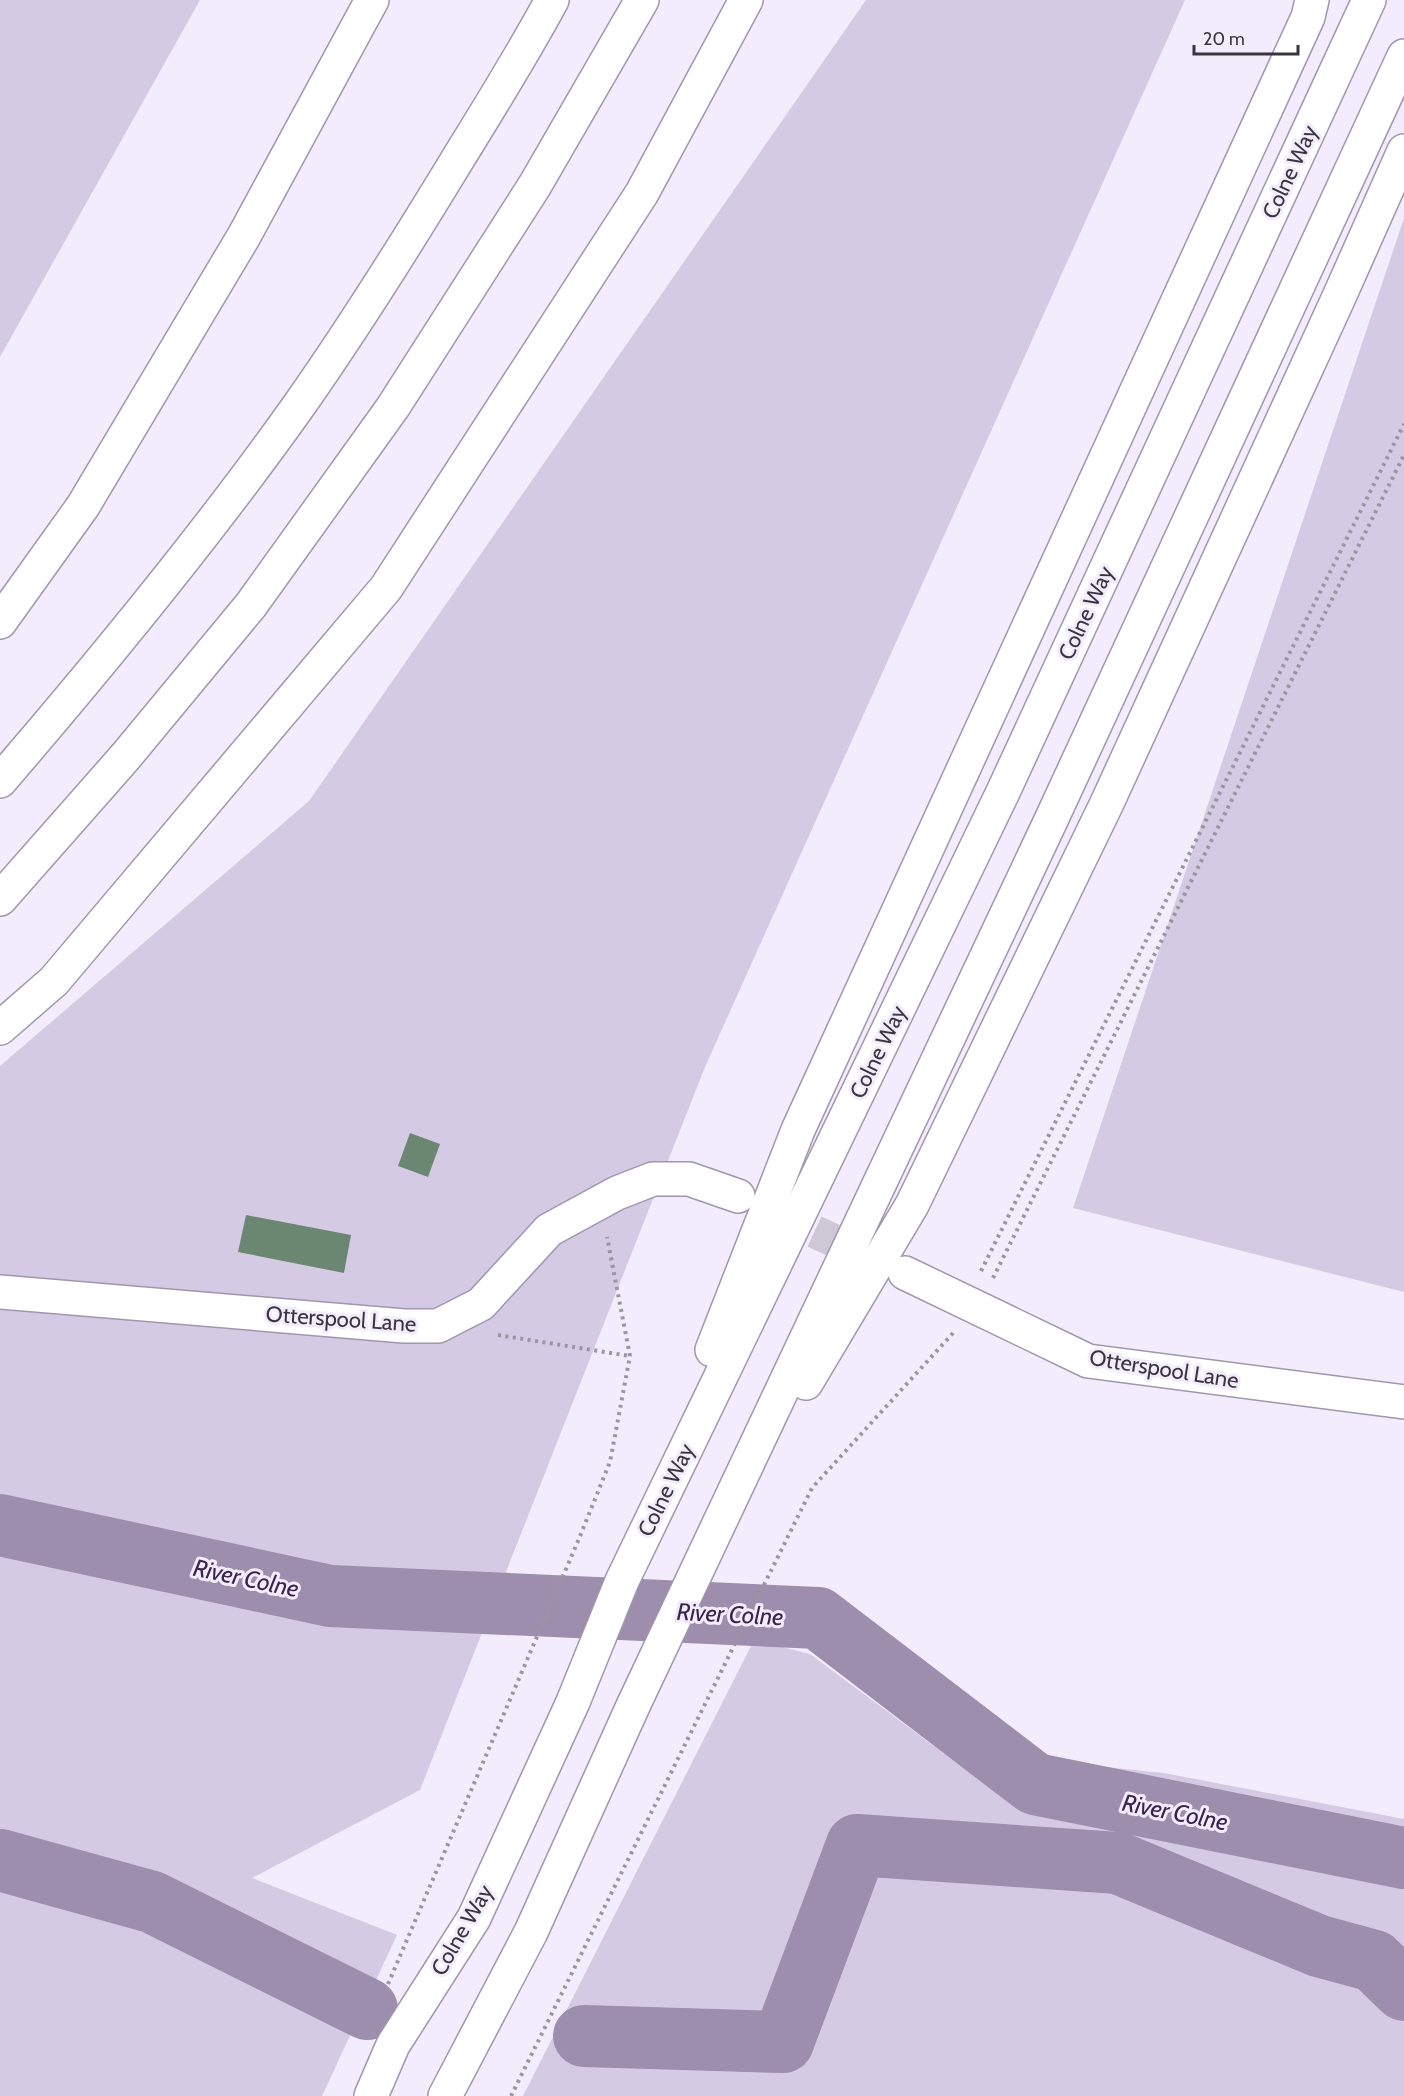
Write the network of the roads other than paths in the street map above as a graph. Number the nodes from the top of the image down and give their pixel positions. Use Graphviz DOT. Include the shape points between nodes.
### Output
graph roads {
  1 [pos="372,0"];
  2 [pos="552,0"];
  3 [pos="642,0"];
  4 [pos="746,0"];
  5 [pos="1312,0"];
  6 [pos="1369,0"];
  7 [pos="1404,56"];
  8 [pos="1404,151"];
  9 [pos="0,622"];
  10 [pos="0,781"];
  11 [pos="0,899"];
  12 [pos="0,1028"];
  13 [pos="738,1196"];
  14 [pos="905,1273"];
  15 [pos="0,1292"];
  16 [pos="1404,1402"];
  17 [pos="709,1544"];
  18 [pos="622,1581"];
  19 [pos="371,2096"];
  20 [pos="445,2096"];
  1 -- 9 [label="main road" via="244,236 83,506"];
  2 -- 10 [label="main road" via="416,229 300,403 194,546"];
  3 -- 11 [label="main road" via="535,185 393,407 251,605"];
  4 -- 12 [label="main road" via="642,193 386,588 54,981"];
  5 -- 18 [label="main road" via="1308,17 798,1130"];
  6 -- 18 [label="main road, Colne Way" via="1003,792"];
  7 -- 17 [label="main road" via="1057,807"];
  8 -- 17 [label="main road" via="1107,803 912,1205"];
  13 -- 15 [label="main road, Otterspool Lane" via="689,1179 653,1179 617,1192 549,1230 481,1304 438,1326"];
  14 -- 16 [label="main road, Otterspool Lane" via="1088,1361"];
  17 -- 20 [label="main road" via="531,1932"];
  18 -- 19 [label="main road, Colne Way" via="573,1702 474,1918 393,2045"];
}
